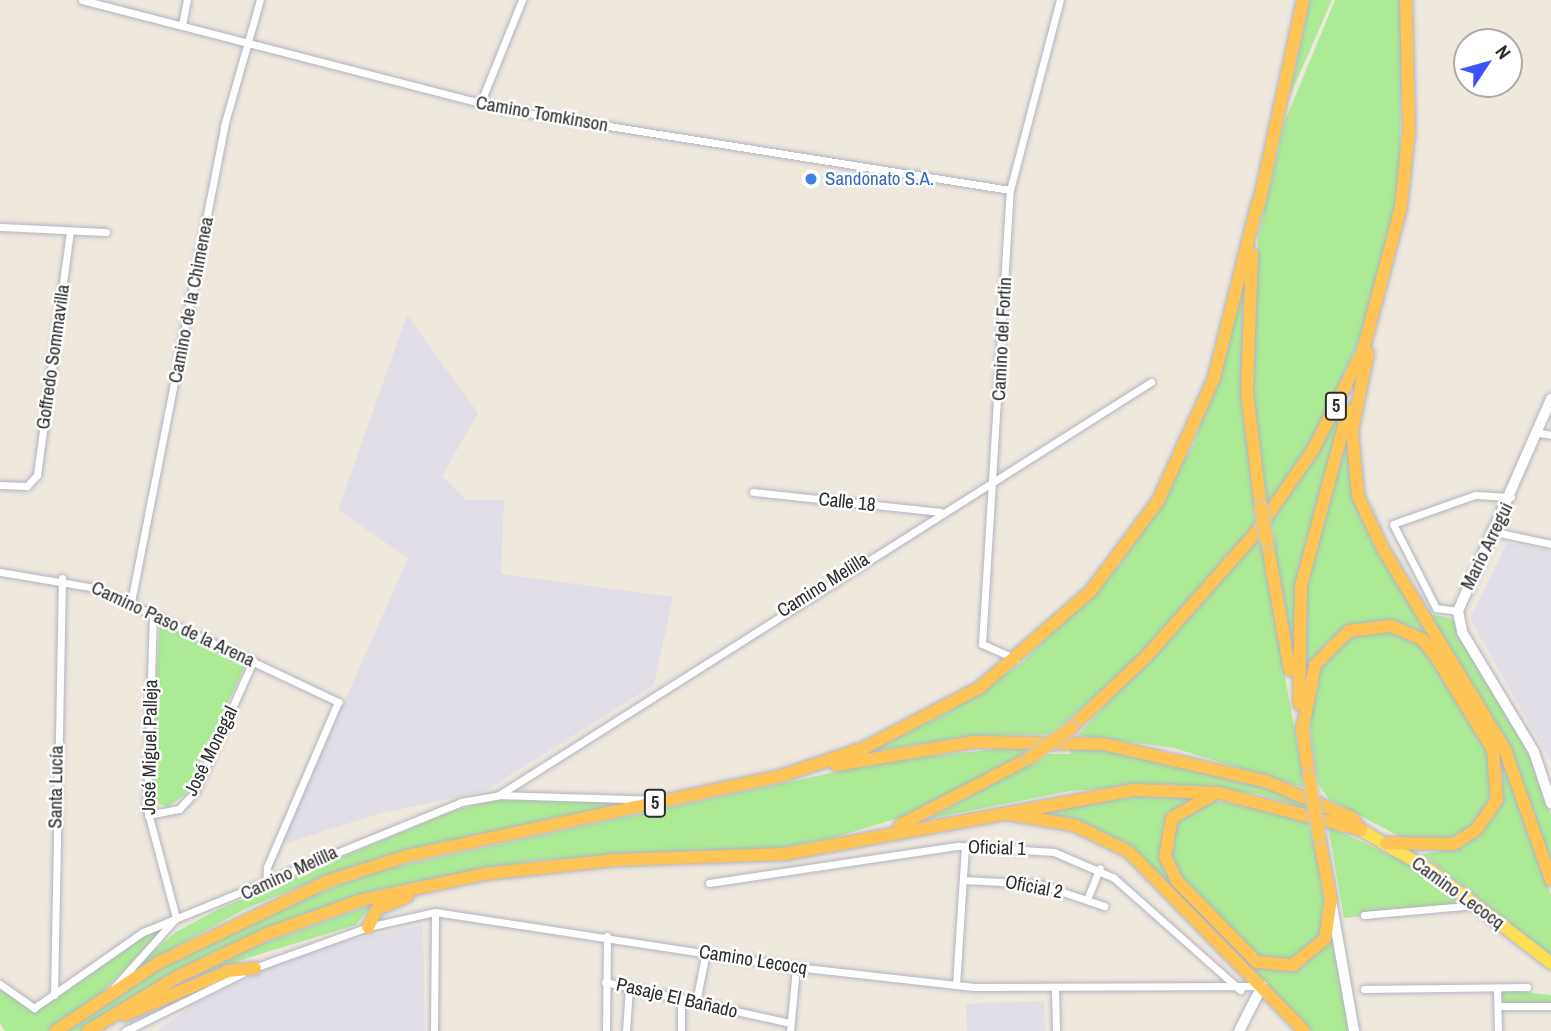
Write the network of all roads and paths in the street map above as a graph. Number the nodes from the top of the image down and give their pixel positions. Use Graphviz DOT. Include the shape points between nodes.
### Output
graph roads {
  1 [pos="82,0"];
  2 [pos="187,0"];
  3 [pos="260,0"];
  4 [pos="522,0"];
  5 [pos="1060,0"];
  6 [pos="1303,0"];
  7 [pos="1408,3"];
  8 [pos="182,25"];
  9 [pos="244,40"];
  10 [pos="480,104"];
  11 [pos="1010,190"];
  12 [pos="1258,202"];
  13 [pos="0,227"];
  14 [pos="70,231"];
  15 [pos="106,232"];
  16 [pos="1375,319"];
  17 [pos="1151,382"];
  18 [pos="1551,400"];
  19 [pos="1548,415"];
  20 [pos="1546,434"];
  21 [pos="992,480"];
  22 [pos="0,485"];
  23 [pos="753,492"];
  24 [pos="1511,497"];
  25 [pos="941,512"];
  26 [pos="1495,532"];
  27 [pos="1551,544"];
  28 [pos="0,572"];
  29 [pos="62,578"];
  30 [pos="131,602"];
  31 [pos="1458,611"];
  32 [pos="153,614"];
  33 [pos="1017,660"];
  34 [pos="253,661"];
  35 [pos="1302,732"];
  36 [pos="784,775"];
  37 [pos="1219,793"];
  38 [pos="499,795"];
  39 [pos="662,802"];
  40 [pos="1551,803"];
  41 [pos="148,815"];
  42 [pos="984,816"];
  43 [pos="1362,830"];
  44 [pos="857,839"];
  45 [pos="1386,843"];
  46 [pos="965,846"];
  47 [pos="1100,868"];
  48 [pos="484,874"];
  49 [pos="962,880"];
  50 [pos="1551,880"];
  51 [pos="709,883"];
  52 [pos="266,886"];
  53 [pos="1087,897"];
  54 [pos="1331,899"];
  55 [pos="1477,905"];
  56 [pos="1104,906"];
  57 [pos="435,912"];
  58 [pos="1364,915"];
  59 [pos="380,917"];
  60 [pos="176,918"];
  61 [pos="368,927"];
  62 [pos="607,936"];
  63 [pos="706,952"];
  64 [pos="1551,963"];
  65 [pos="796,967"];
  66 [pos="255,968"];
  67 [pos="606,982"];
  68 [pos="0,984"];
  69 [pos="956,985"];
  70 [pos="1262,986"];
  71 [pos="629,987"];
  72 [pos="1527,987"];
  73 [pos="1497,988"];
  74 [pos="1055,989"];
  75 [pos="1240,989"];
  76 [pos="1364,989"];
  77 [pos="109,994"];
  78 [pos="54,995"];
  79 [pos="681,999"];
  80 [pos="696,1002"];
  81 [pos="1498,1006"];
  82 [pos="1551,1006"];
  83 [pos="790,1027"];
  84 [pos="89,1030"];
  85 [pos="56,1031"];
  86 [pos="125,1031"];
  87 [pos="434,1031"];
  88 [pos="606,1031"];
  89 [pos="626,1031"];
  90 [pos="681,1031"];
  91 [pos="1056,1031"];
  92 [pos="1239,1031"];
  93 [pos="1304,1031"];
  94 [pos="1354,1031"];
  95 [pos="1498,1031"];
  1 -- 8 [label="street, Camino Tomkinson"];
  2 -- 8 [label="street"];
  3 -- 9 [label="street, Camino de la Chimenea"];
  4 -- 10 [label="street"];
  5 -- 11 [label="street, Camino del Fortin"];
  6 -- 12 [label="highway, 5"];
  7 -- 16 [label="highway, 5" via="1405,170"];
  8 -- 9 [label="street, Camino Tomkinson"];
  9 -- 10 [label="street, Camino Tomkinson"];
  9 -- 30 [label="street, Camino de la Chimenea"];
  10 -- 11 [label="street, Camino Tomkinson"];
  11 -- 21 [label="street, Camino del Fortin"];
  12 -- 33 [label="highway, 5" via="1214,378 1177,464 1112,566"];
  12 -- 35 [label="highway, bridge" via="1247,365 1261,508"];
  13 -- 14 [label="street"];
  14 -- 15 [label="street"];
  14 -- 22 [label="street, Goffredo Sommavilla" via="33,482"];
  16 -- 35 [label="highway" via="1314,520 1301,586 1296,673"];
  16 -- 44 [label="highway, 5, bridge" via="1327,425 1276,506 1146,657 1072,727 1030,758 971,794"];
  16 -- 50 [label="highway" via="1352,431 1358,496 1383,549 1505,750"];
  17 -- 21 [label="street, Camino Melilla"];
  18 -- 19 [label="street, Mario Arregui"];
  19 -- 20 [label="street, Mario Arregui"];
  20 -- 24 [label="street, Mario Arregui"];
  21 -- 25 [label="street, Camino Melilla"];
  21 -- 33 [label="street, Camino del Fortin" via="982,644"];
  23 -- 25 [label="street, Calle 18"];
  24 -- 26 [label="street, Mario Arregui"];
  24 -- 31 [label="street" via="1475,495 1393,524 1436,608"];
  25 -- 38 [label="street, Camino Melilla"];
  26 -- 27 [label="street"];
  26 -- 31 [label="street, Mario Arregui"];
  28 -- 29 [label="street, Camino Paso de la Arena"];
  29 -- 30 [label="street, Camino Paso de la Arena"];
  29 -- 78 [label="street, Santa Lucía"];
  30 -- 32 [label="street, Camino Paso de la Arena"];
  31 -- 40 [label="street, Mario Arregui" via="1462,632 1534,752"];
  32 -- 34 [label="street, Camino Paso de la Arena"];
  32 -- 41 [label="street, José Miguel Palleja"];
  33 -- 36 [label="highway, 5" via="901,732"];
  34 -- 41 [label="street, José Monegal" via="194,793 179,809"];
  34 -- 52 [label="street, Camino Paso de la Arena" via="338,702 267,867"];
  35 -- 45 [label="highway" via="1315,665 1349,631 1391,626 1422,639 1435,655 1493,750 1497,800 1477,830 1454,844"];
  35 -- 54 [label="highway, bridge"];
  36 -- 39 [label="highway, 5"];
  36 -- 43 [label="highway" via="974,742 1093,743 1184,758 1265,781 1352,818"];
  37 -- 42 [label="highway" via="1108,792"];
  37 -- 43 [label="highway"];
  37 -- 54 [label="highway" via="1172,818 1165,856 1177,881 1247,955 1275,967 1308,958 1328,930"];
  38 -- 39 [label="street, Camino Melilla" via="645,796"];
  38 -- 52 [label="street, Camino Melilla" via="357,841"];
  39 -- 77 [label="highway, 5" via="360,870 234,921"];
  41 -- 60 [label="street, José Miguel Palleja"];
  42 -- 44 [label="highway"];
  42 -- 70 [label="highway" via="1051,819 1115,843 1150,870"];
  43 -- 45 [label="main road, Camino Lecocq"];
  44 -- 48 [label="highway, 5" via="740,859 615,860"];
  45 -- 55 [label="main road, Camino Lecocq"];
  46 -- 47 [label="street, Oficial 1" via="1034,849"];
  46 -- 49 [label="street"];
  46 -- 51 [label="street, Oficial 1"];
  47 -- 53 [label="street"];
  47 -- 75 [label="street, Oficial 1"];
  48 -- 59 [label="highway" via="401,897"];
  48 -- 84 [label="highway, 5" via="362,900 267,934 185,972"];
  49 -- 53 [label="street, Oficial 2" via="1030,883"];
  49 -- 69 [label="street"];
  52 -- 60 [label="street, Camino Melilla"];
  53 -- 56 [label="street, Oficial 2"];
  54 -- 94 [label="main road"];
  55 -- 58 [label="street"];
  55 -- 64 [label="main road, Camino Lecocq"];
  57 -- 59 [label="street, Camino Lecocq"];
  57 -- 62 [label="street, Camino Lecocq"];
  57 -- 87 [label="street"];
  59 -- 61 [label="highway"];
  60 -- 77 [label="street, Camino Melilla"];
  60 -- 78 [label="street" via="112,950"];
  61 -- 66 [label="street"];
  62 -- 63 [label="street, Camino Lecocq"];
  62 -- 67 [label="street"];
  63 -- 65 [label="street, Camino Lecocq"];
  63 -- 80 [label="street"];
  65 -- 69 [label="street, Camino Lecocq"];
  65 -- 83 [label="street"];
  66 -- 84 [label="highway" via="228,971"];
  66 -- 86 [label="street"];
  67 -- 71 [label="street, Pasaje El Bañado"];
  67 -- 88 [label="street"];
  68 -- 78 [label="street" via="34,1008"];
  69 -- 74 [label="street, Camino Lecocq"];
  70 -- 75 [label="street, Camino Lecocq"];
  70 -- 92 [label="street"];
  70 -- 93 [label="highway"];
  71 -- 79 [label="street, Pasaje El Bañado"];
  71 -- 89 [label="street"];
  72 -- 73 [label="street"];
  73 -- 76 [label="street"];
  73 -- 81 [label="street"];
  74 -- 75 [label="street, Camino Lecocq"];
  74 -- 91 [label="street"];
  77 -- 85 [label="highway, 5"];
  79 -- 80 [label="street, Pasaje El Bañado"];
  79 -- 90 [label="street"];
  80 -- 83 [label="street, Pasaje El Bañado"];
  81 -- 82 [label="street"];
  81 -- 95 [label="street"];
}
